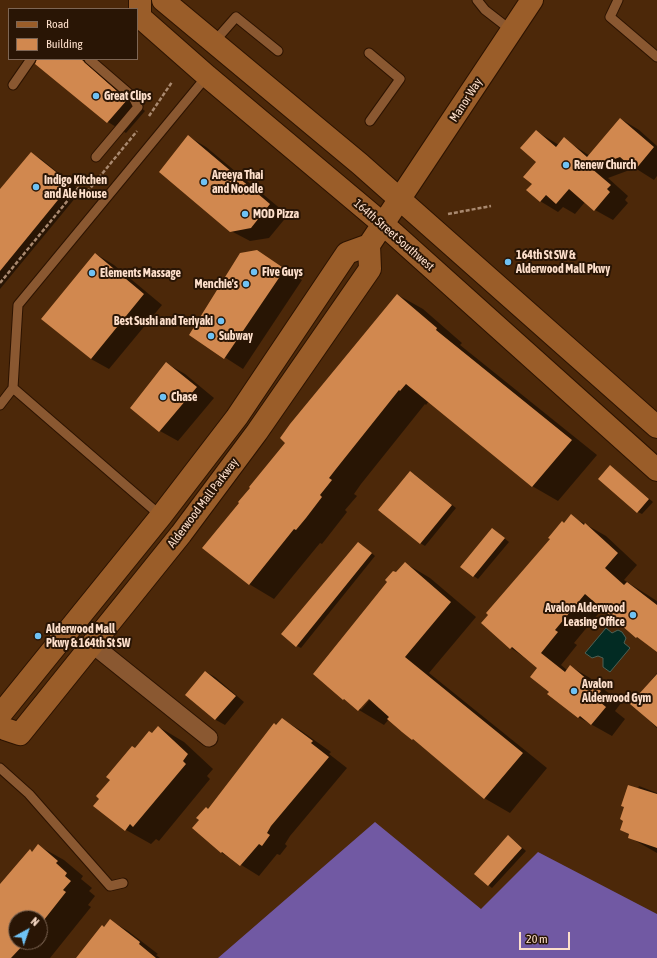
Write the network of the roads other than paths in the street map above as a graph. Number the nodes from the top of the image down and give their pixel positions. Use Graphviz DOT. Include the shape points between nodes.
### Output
graph roads {
  1 [pos="140,0"];
  2 [pos="162,0"];
  3 [pos="477,0"];
  4 [pos="532,0"];
  5 [pos="618,0"];
  6 [pos="512,31"];
  7 [pos="214,42"];
  8 [pos="278,51"];
  9 [pos="369,53"];
  10 [pos="657,57"];
  11 [pos="30,60"];
  12 [pos="90,60"];
  13 [pos="207,76"];
  14 [pos="13,85"];
  15 [pos="370,121"];
  16 [pos="96,157"];
  17 [pos="400,200"];
  18 [pos="382,224"];
  19 [pos="369,245"];
  20 [pos="13,388"];
  21 [pos="0,405"];
  22 [pos="657,427"];
  23 [pos="657,470"];
  24 [pos="161,516"];
  25 [pos="92,644"];
  26 [pos="1,724"];
  27 [pos="209,738"];
  28 [pos="0,768"];
  29 [pos="123,883"];
  1 -- 13 [label="main road, 164th Street Southwest" via="140,17"];
  2 -- 7 [label="main road"];
  3 -- 6 [label="lane" via="485,10"];
  4 -- 6 [label="main road, Manor Way"];
  5 -- 10 [label="lane" via="610,17"];
  6 -- 17 [label="main road, Manor Way"];
  7 -- 8 [label="lane" via="236,17"];
  7 -- 17 [label="main road"];
  9 -- 15 [label="lane" via="400,79"];
  11 -- 14 [label="lane"];
  12 -- 16 [label="lane" via="133,97 138,107"];
  13 -- 18 [label="main road, 164th Street Southwest"];
  13 -- 20 [label="lane" via="18,305"];
  17 -- 18 [label="main road"];
  17 -- 22 [label="main road"];
  18 -- 19 [label="main road"];
  18 -- 23 [label="main road, 164th Street Southwest"];
  19 -- 24 [label="main road, Alderwood Mall Parkway" via="347,253 236,417"];
  19 -- 25 [label="main road, Alderwood Mall Parkway" via="370,269 257,432 181,534"];
  20 -- 21 [label="lane"];
  20 -- 24 [label="lane"];
  24 -- 26 [label="main road, Alderwood Mall Parkway"];
  25 -- 26 [label="main road, Alderwood Mall Parkway" via="20,734"];
  25 -- 27 [label="street"];
  28 -- 29 [label="lane" via="28,794 110,886"];
}
